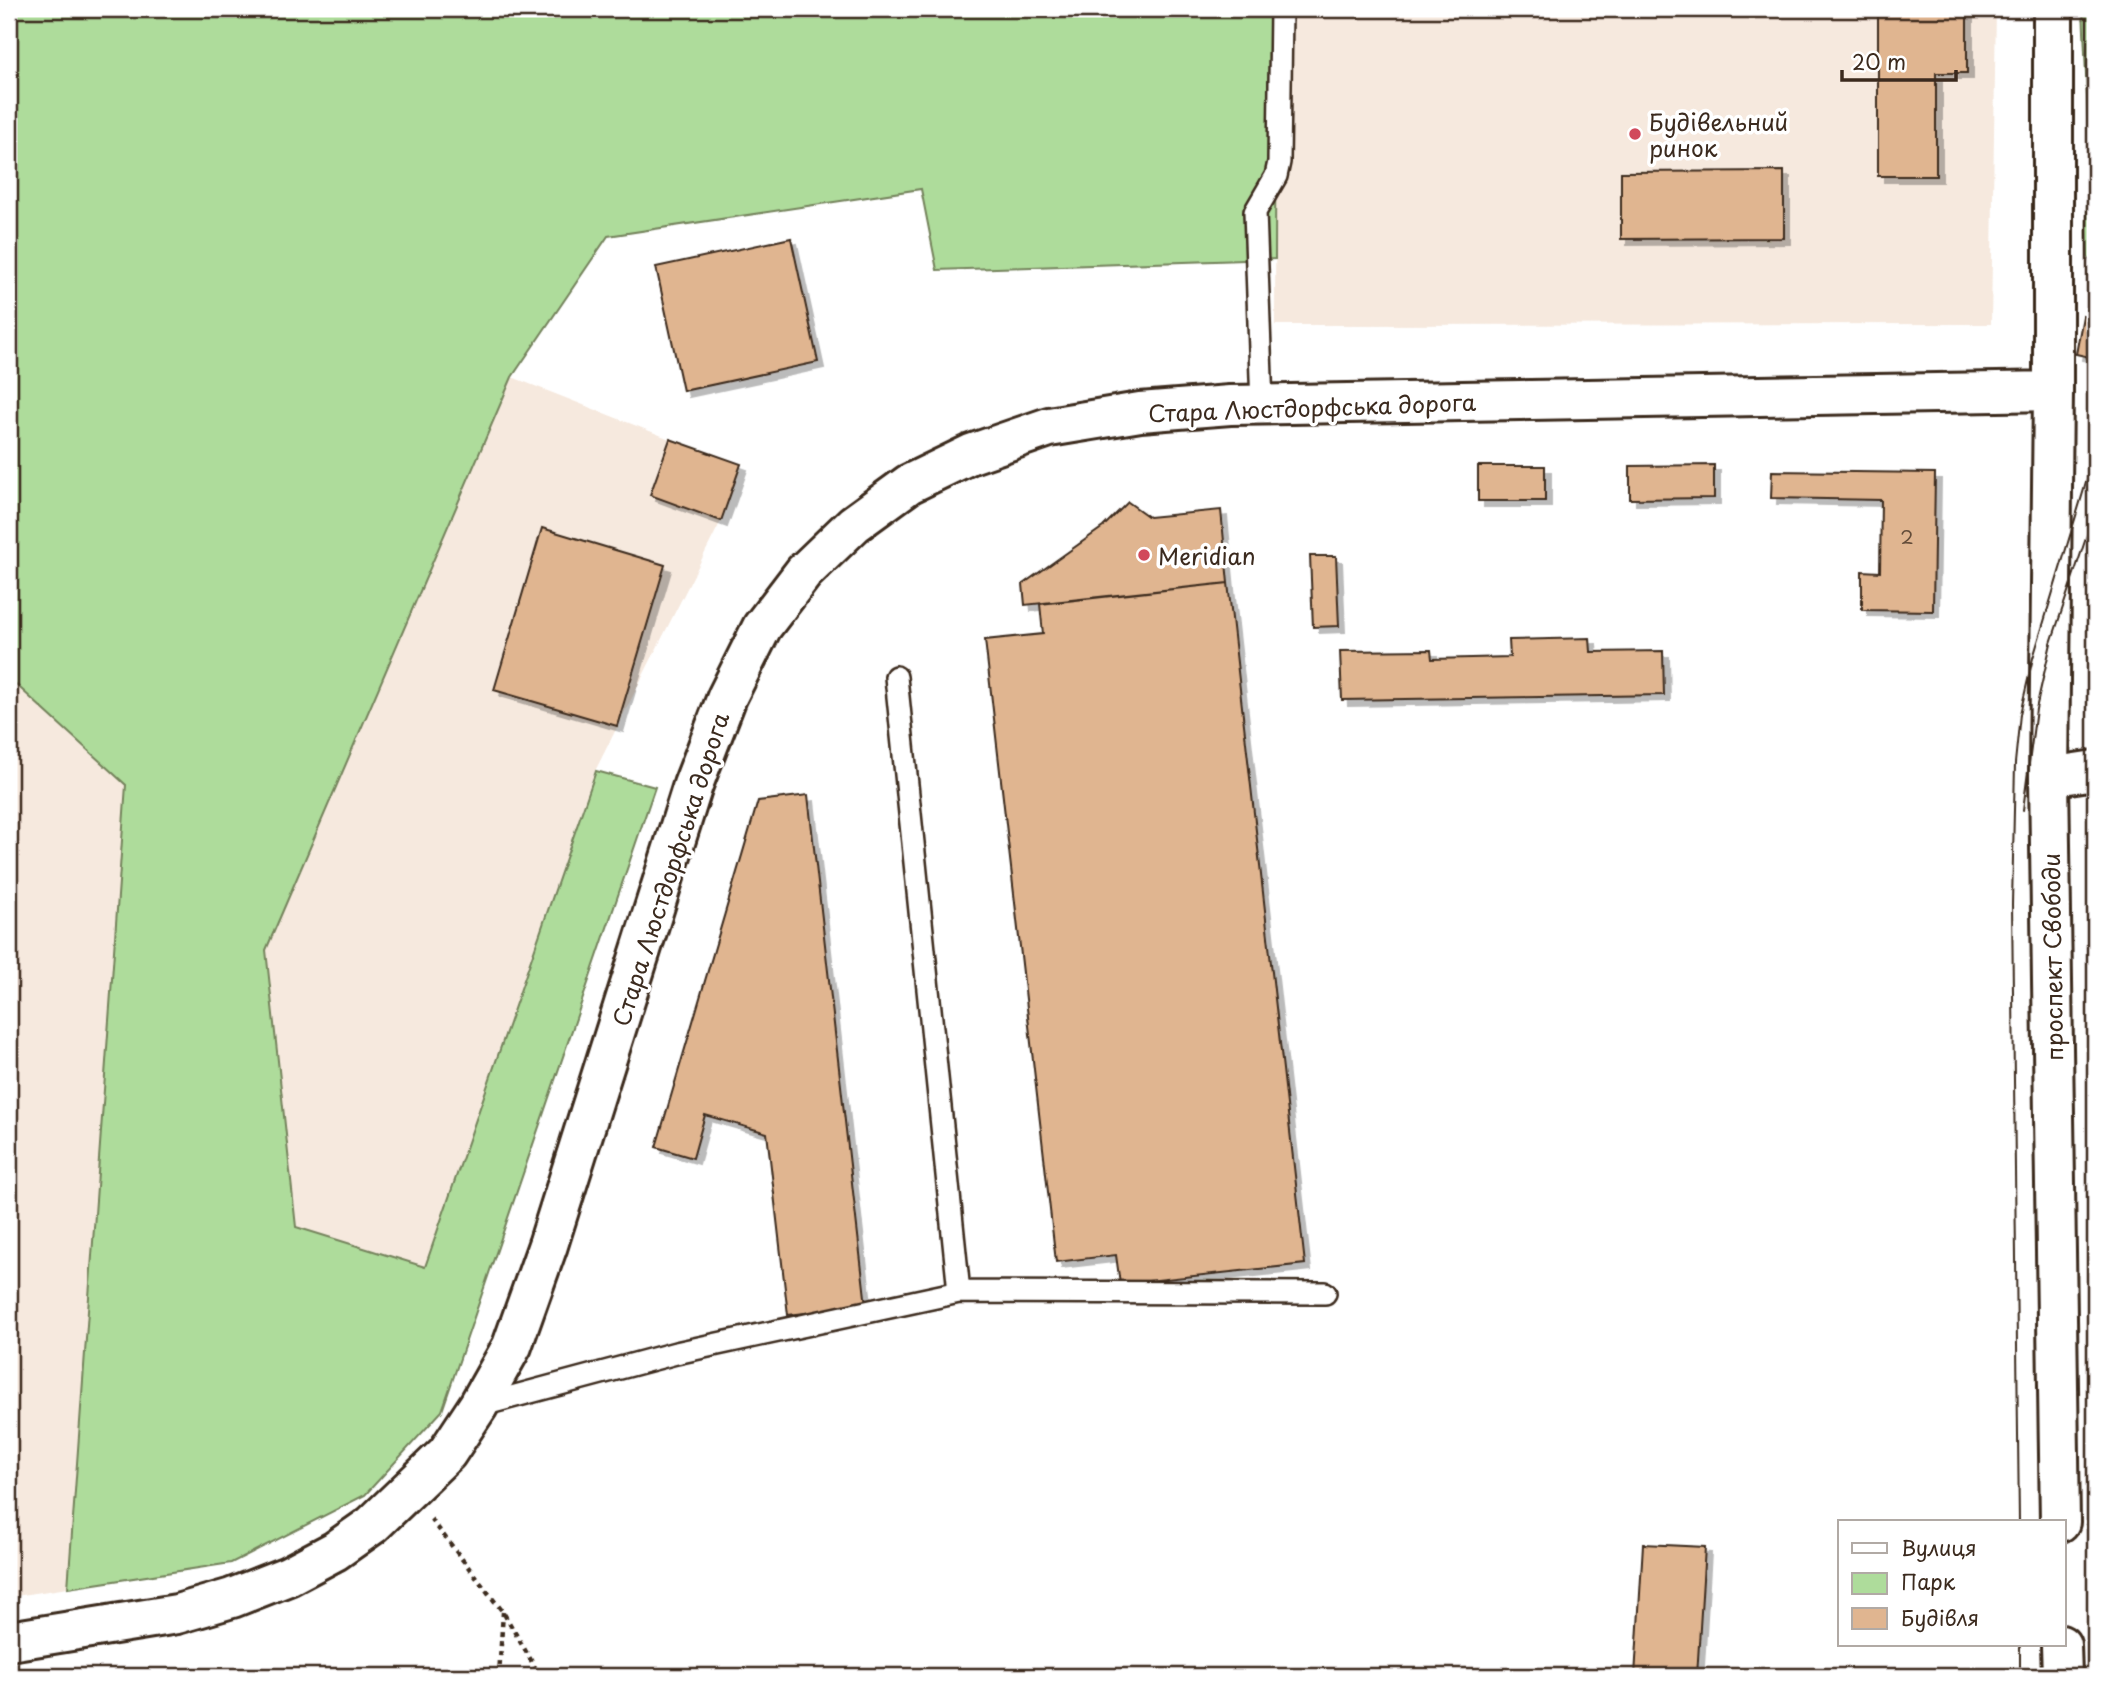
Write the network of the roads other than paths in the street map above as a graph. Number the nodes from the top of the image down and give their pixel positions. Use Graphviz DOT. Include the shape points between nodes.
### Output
graph roads {
  1 [pos="1281,9"];
  2 [pos="2053,9"];
  3 [pos="2053,391"];
  4 [pos="1262,405"];
  5 [pos="896,677"];
  6 [pos="2095,770"];
  7 [pos="2049,777"];
  8 [pos="959,1292"];
  9 [pos="1325,1293"];
  10 [pos="478,1406"];
  11 [pos="2060,1520"];
  12 [pos="9,1641"];
  13 [pos="2061,1646"];
  14 [pos="2062,1676"];
  1 -- 4 [label="lane" via="1279,162 1255,212"];
  2 -- 3 [label="main road, проспект Свободи"];
  3 -- 4 [label="main road, Стара Люстдорфська дорога"];
  3 -- 7 [label="main road, проспект Свободи"];
  4 -- 10 [label="main road, Стара Люстдорфська дорога" via="1140,412 1049,427 971,454 909,484 854,524 804,572 762,628 727,697 698,772 548,1245 512,1346"];
  5 -- 8 [label="lane"];
  6 -- 7 [label="main road"];
  7 -- 11 [label="main road, проспект Свободи"];
  8 -- 9 [label="lane"];
  8 -- 10 [label="lane" via="676,1353"];
  10 -- 12 [label="main road, Стара Люстдорфська дорога" via="447,1453 410,1491 372,1525 288,1576 177,1614"];
  13 -- 14 [label="main road"];
}
